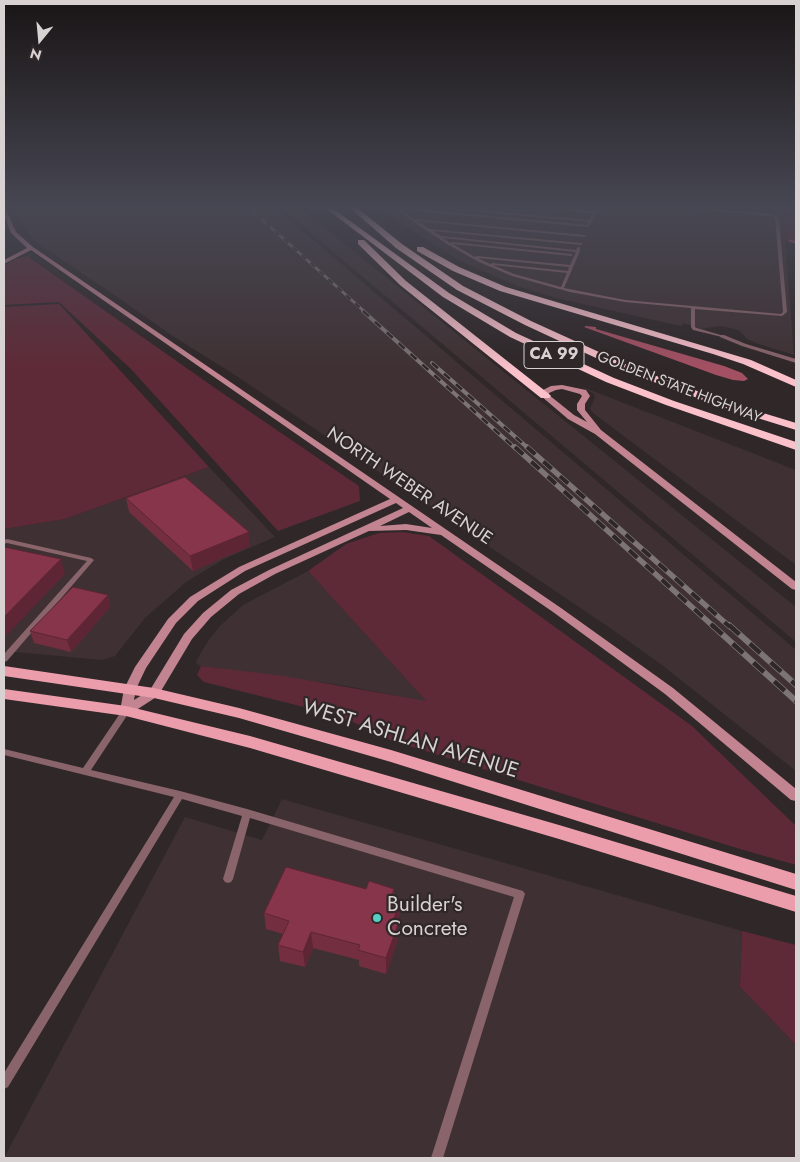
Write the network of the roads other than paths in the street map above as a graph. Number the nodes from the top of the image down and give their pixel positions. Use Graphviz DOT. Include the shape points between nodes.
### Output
graph roads {
  1 [pos="50,261"];
  2 [pos="381,261"];
  3 [pos="401,261"];
  4 [pos="421,261"];
  5 [pos="441,261"];
  6 [pos="480,261"];
  7 [pos="519,261"];
  8 [pos="574,261"];
  9 [pos="781,261"];
  10 [pos="484,263"];
  11 [pos="572,266"];
  12 [pos="569,272"];
  13 [pos="562,289"];
  14 [pos="694,308"];
  15 [pos="722,336"];
  16 [pos="796,361"];
  17 [pos="796,384"];
  18 [pos="544,396"];
  19 [pos="796,427"];
  20 [pos="598,432"];
  21 [pos="796,446"];
  22 [pos="395,500"];
  23 [pos="409,509"];
  24 [pos="359,531"];
  25 [pos="446,534"];
  26 [pos="4,542"];
  27 [pos="796,587"];
  28 [pos="4,659"];
  29 [pos="4,671"];
  30 [pos="130,688"];
  31 [pos="154,693"];
  32 [pos="4,694"];
  33 [pos="126,712"];
  34 [pos="4,752"];
  35 [pos="86,771"];
  36 [pos="180,795"];
  37 [pos="796,796"];
  38 [pos="247,814"];
  39 [pos="228,879"];
  40 [pos="790,880"];
  41 [pos="796,904"];
  42 [pos="4,1083"];
  43 [pos="437,1158"];
  1 -- 22 [label="main road, NORTH WEBER AVENUE"];
  2 -- 18 [label="highway" via="403,283"];
  3 -- 21 [label="highway, GOLDEN STATE HIGHWAY / CA 99" via="446,295 513,335 560,358 653,396"];
  4 -- 19 [label="highway, GOLDEN STATE HIGHWAY / CA 99" via="454,284 528,323 628,369"];
  5 -- 17 [label="highway" via="503,288 574,312 717,352"];
  6 -- 10 [label="lane"];
  7 -- 11 [label="lane"];
  8 -- 11 [label="lane"];
  9 -- 14 [label="lane" via="785,312 782,316"];
  10 -- 12 [label="lane"];
  10 -- 13 [label="lane"];
  11 -- 12 [label="lane"];
  12 -- 13 [label="lane"];
  13 -- 14 [label="lane" via="625,301"];
  14 -- 15 [label="lane" via="695,329"];
  15 -- 16 [label="street"];
  18 -- 20 [label="main road"];
  18 -- 20 [label="main road" via="558,387 583,392 586,396 581,410"];
  20 -- 27 [label="main road"];
  22 -- 23 [label="main road, NORTH WEBER AVENUE"];
  22 -- 30 [label="main road" via="249,566 209,588 183,609 165,630"];
  23 -- 24 [label="main road"];
  23 -- 25 [label="main road, NORTH WEBER AVENUE"];
  24 -- 25 [label="main road" via="406,527"];
  24 -- 31 [label="main road" via="253,582 222,602 188,637"];
  25 -- 37 [label="main road, NORTH WEBER AVENUE" via="668,690"];
  26 -- 28 [label="lane" via="91,560"];
  29 -- 30 [label="main road, WEST ASHLAN AVENUE"];
  30 -- 31 [label="main road, WEST ASHLAN AVENUE"];
  30 -- 33 [label="main road"];
  31 -- 33 [label="main road"];
  31 -- 40 [label="main road, WEST ASHLAN AVENUE" via="315,734"];
  32 -- 33 [label="main road"];
  33 -- 35 [label="lane"];
  33 -- 41 [label="main road" via="316,760"];
  34 -- 35 [label="lane"];
  35 -- 36 [label="lane"];
  36 -- 38 [label="lane"];
  36 -- 42 [label="lane"];
  38 -- 39 [label="lane"];
  38 -- 43 [label="lane" via="520,894"];
}
